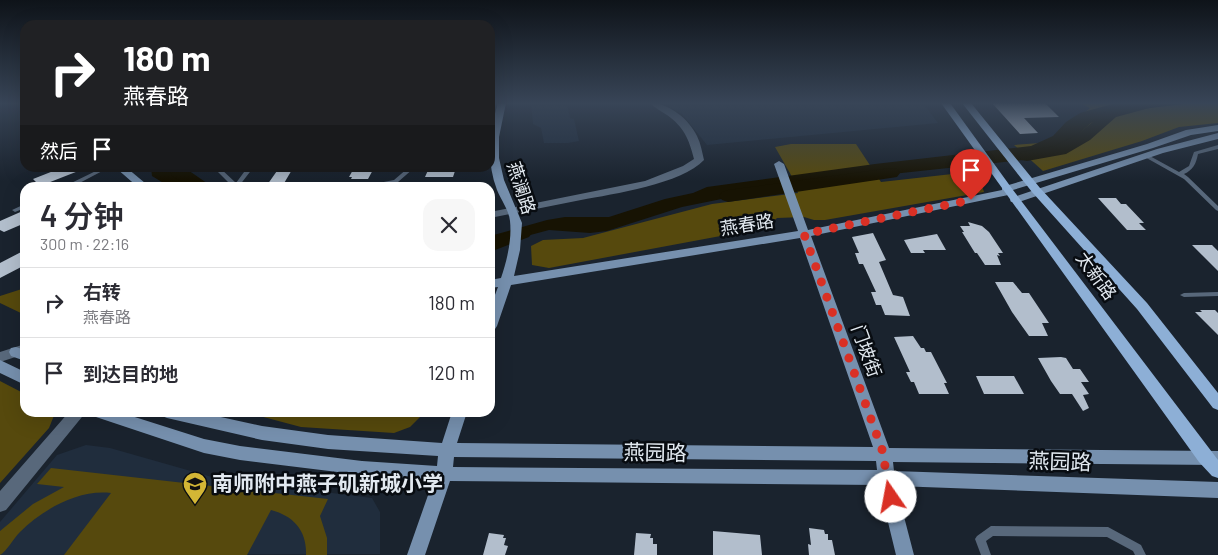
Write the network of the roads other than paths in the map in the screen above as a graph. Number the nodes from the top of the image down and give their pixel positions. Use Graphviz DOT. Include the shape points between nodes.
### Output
graph roads {
  1 [pos="687,129"];
  2 [pos="964,129"];
  3 [pos="987,129"];
  4 [pos="1211,129"];
  5 [pos="1218,136"];
  6 [pos="1218,147"];
  7 [pos="1146,156"];
  8 [pos="778,164"];
  9 [pos="495,167"];
  10 [pos="97,172"];
  11 [pos="126,172"];
  12 [pos="220,172"];
  13 [pos="406,172"];
  14 [pos="1179,174"];
  15 [pos="1026,177"];
  16 [pos="76,182"];
  17 [pos="138,182"];
  18 [pos="231,182"];
  19 [pos="390,182"];
  20 [pos="1038,192"];
  21 [pos="1010,194"];
  22 [pos="20,208"];
  23 [pos="15,210"];
  24 [pos="514,210"];
  25 [pos="1218,210"];
  26 [pos="495,214"];
  27 [pos="804,234"];
  28 [pos="505,283"];
  29 [pos="495,284"];
  30 [pos="1218,294"];
  31 [pos="1184,295"];
  32 [pos="495,312"];
  33 [pos="20,352"];
  34 [pos="0,357"];
  35 [pos="0,366"];
  36 [pos="20,376"];
  37 [pos="1218,404"];
  38 [pos="75,417"];
  39 [pos="114,417"];
  40 [pos="190,417"];
  41 [pos="458,417"];
  42 [pos="448,450"];
  43 [pos="884,455"];
  44 [pos="1212,458"];
  45 [pos="1218,470"];
  46 [pos="444,474"];
  47 [pos="886,478"];
  48 [pos="1218,490"];
  49 [pos="0,504"];
  50 [pos="416,555"];
  51 [pos="905,555"];
  52 [pos="986,555"];
  53 [pos="1141,555"];
  1 -- 24 [label="street" via="693,137 699,160 687,168 648,184"];
  2 -- 21 [label="main road, 太新路"];
  3 -- 15 [label="main road, 太新路"];
  4 -- 15 [label="street, 燕春路" via="1189,132 1150,146"];
  5 -- 7 [label="street, 燕春路"];
  6 -- 14 [label="lane" via="1196,154 1189,171"];
  7 -- 14 [label="lane"];
  7 -- 20 [label="street, 燕春路"];
  8 -- 27 [label="street, 门坡街"];
  9 -- 24 [label="street, 燕澜路" via="503,194"];
  10 -- 16 [label="lane"];
  11 -- 17 [label="street"];
  12 -- 18 [label="lane"];
  13 -- 19 [label="lane"];
  14 -- 25 [label="lane"];
  15 -- 20 [label="main road, 太新路"];
  15 -- 21 [label="street, 燕春路"];
  20 -- 21 [label="street, 燕春路"];
  20 -- 37 [label="main road, 太新路" via="1142,306"];
  21 -- 27 [label="street, 燕春路"];
  21 -- 44 [label="main road, 太新路"];
  22 -- 23 [label="lane"];
  24 -- 26 [label="street"];
  24 -- 28 [label="street, 燕澜路" via="514,257"];
  27 -- 28 [label="street, 燕春路"];
  27 -- 43 [label="street, 门坡街"];
  28 -- 29 [label="street, 燕春路"];
  28 -- 32 [label="street, 燕澜路"];
  30 -- 31 [label="lane"];
  33 -- 34 [label="street"];
  35 -- 36 [label="street"];
  38 -- 49 [label="street"];
  39 -- 46 [label="street, 燕园路" via="204,446 362,468"];
  40 -- 42 [label="street, 燕园路" via="262,433 319,441"];
  41 -- 42 [label="street"];
  42 -- 43 [label="street, 燕园路"];
  42 -- 46 [label="street"];
  43 -- 44 [label="street, 燕园路"];
  43 -- 47 [label="street, 门坡街"];
  44 -- 45 [label="main road, 太新路"];
  46 -- 47 [label="street, 燕园路"];
  46 -- 50 [label="street"];
  47 -- 48 [label="street, 燕园路"];
  47 -- 51 [label="street, 门坡街"];
  52 -- 53 [label="lane" via="980,539 991,531 1108,532 1137,548"];
}
